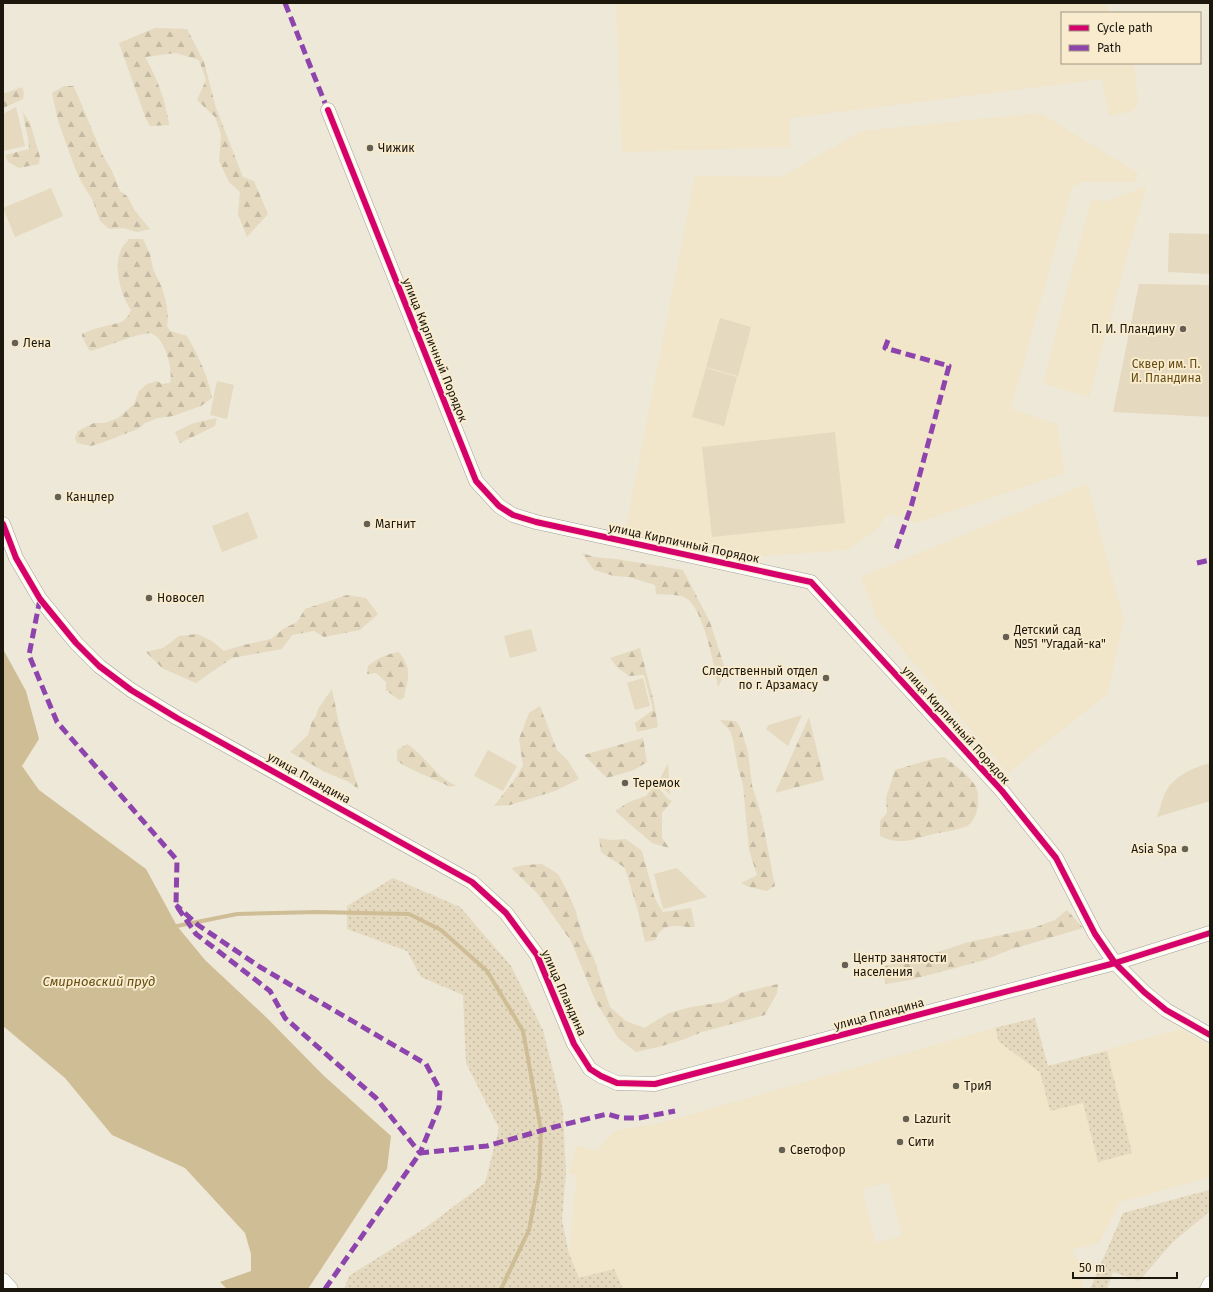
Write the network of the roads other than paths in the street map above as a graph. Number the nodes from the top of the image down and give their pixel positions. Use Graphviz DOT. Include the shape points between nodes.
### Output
graph roads {
  1 [pos="328,110"];
  2 [pos="3,524"];
  3 [pos="1210,933"];
  4 [pos="1116,963"];
  5 [pos="1210,1035"];
  6 [pos="3,1280"];
  7 [pos="1210,1282"];
  8 [pos="11,1289"];
  9 [pos="1207,1289"];
  1 -- 4 [label="street, улица Кирпичный Порядок" via="476,481 499,506 513,515 536,522 811,582 1002,792 1056,858 1095,934"];
  2 -- 4 [label="street, улица Пландина" via="16,558 40,599 76,644 130,690 472,882 506,913 537,955 574,1044 590,1069 617,1083 655,1084"];
  3 -- 4 [label="street, улица Пландина"];
  4 -- 5 [label="street, улица Кирпичный Порядок" via="1166,1010"];
  6 -- 8 [label="street"];
  7 -- 9 [label="street"];
}
